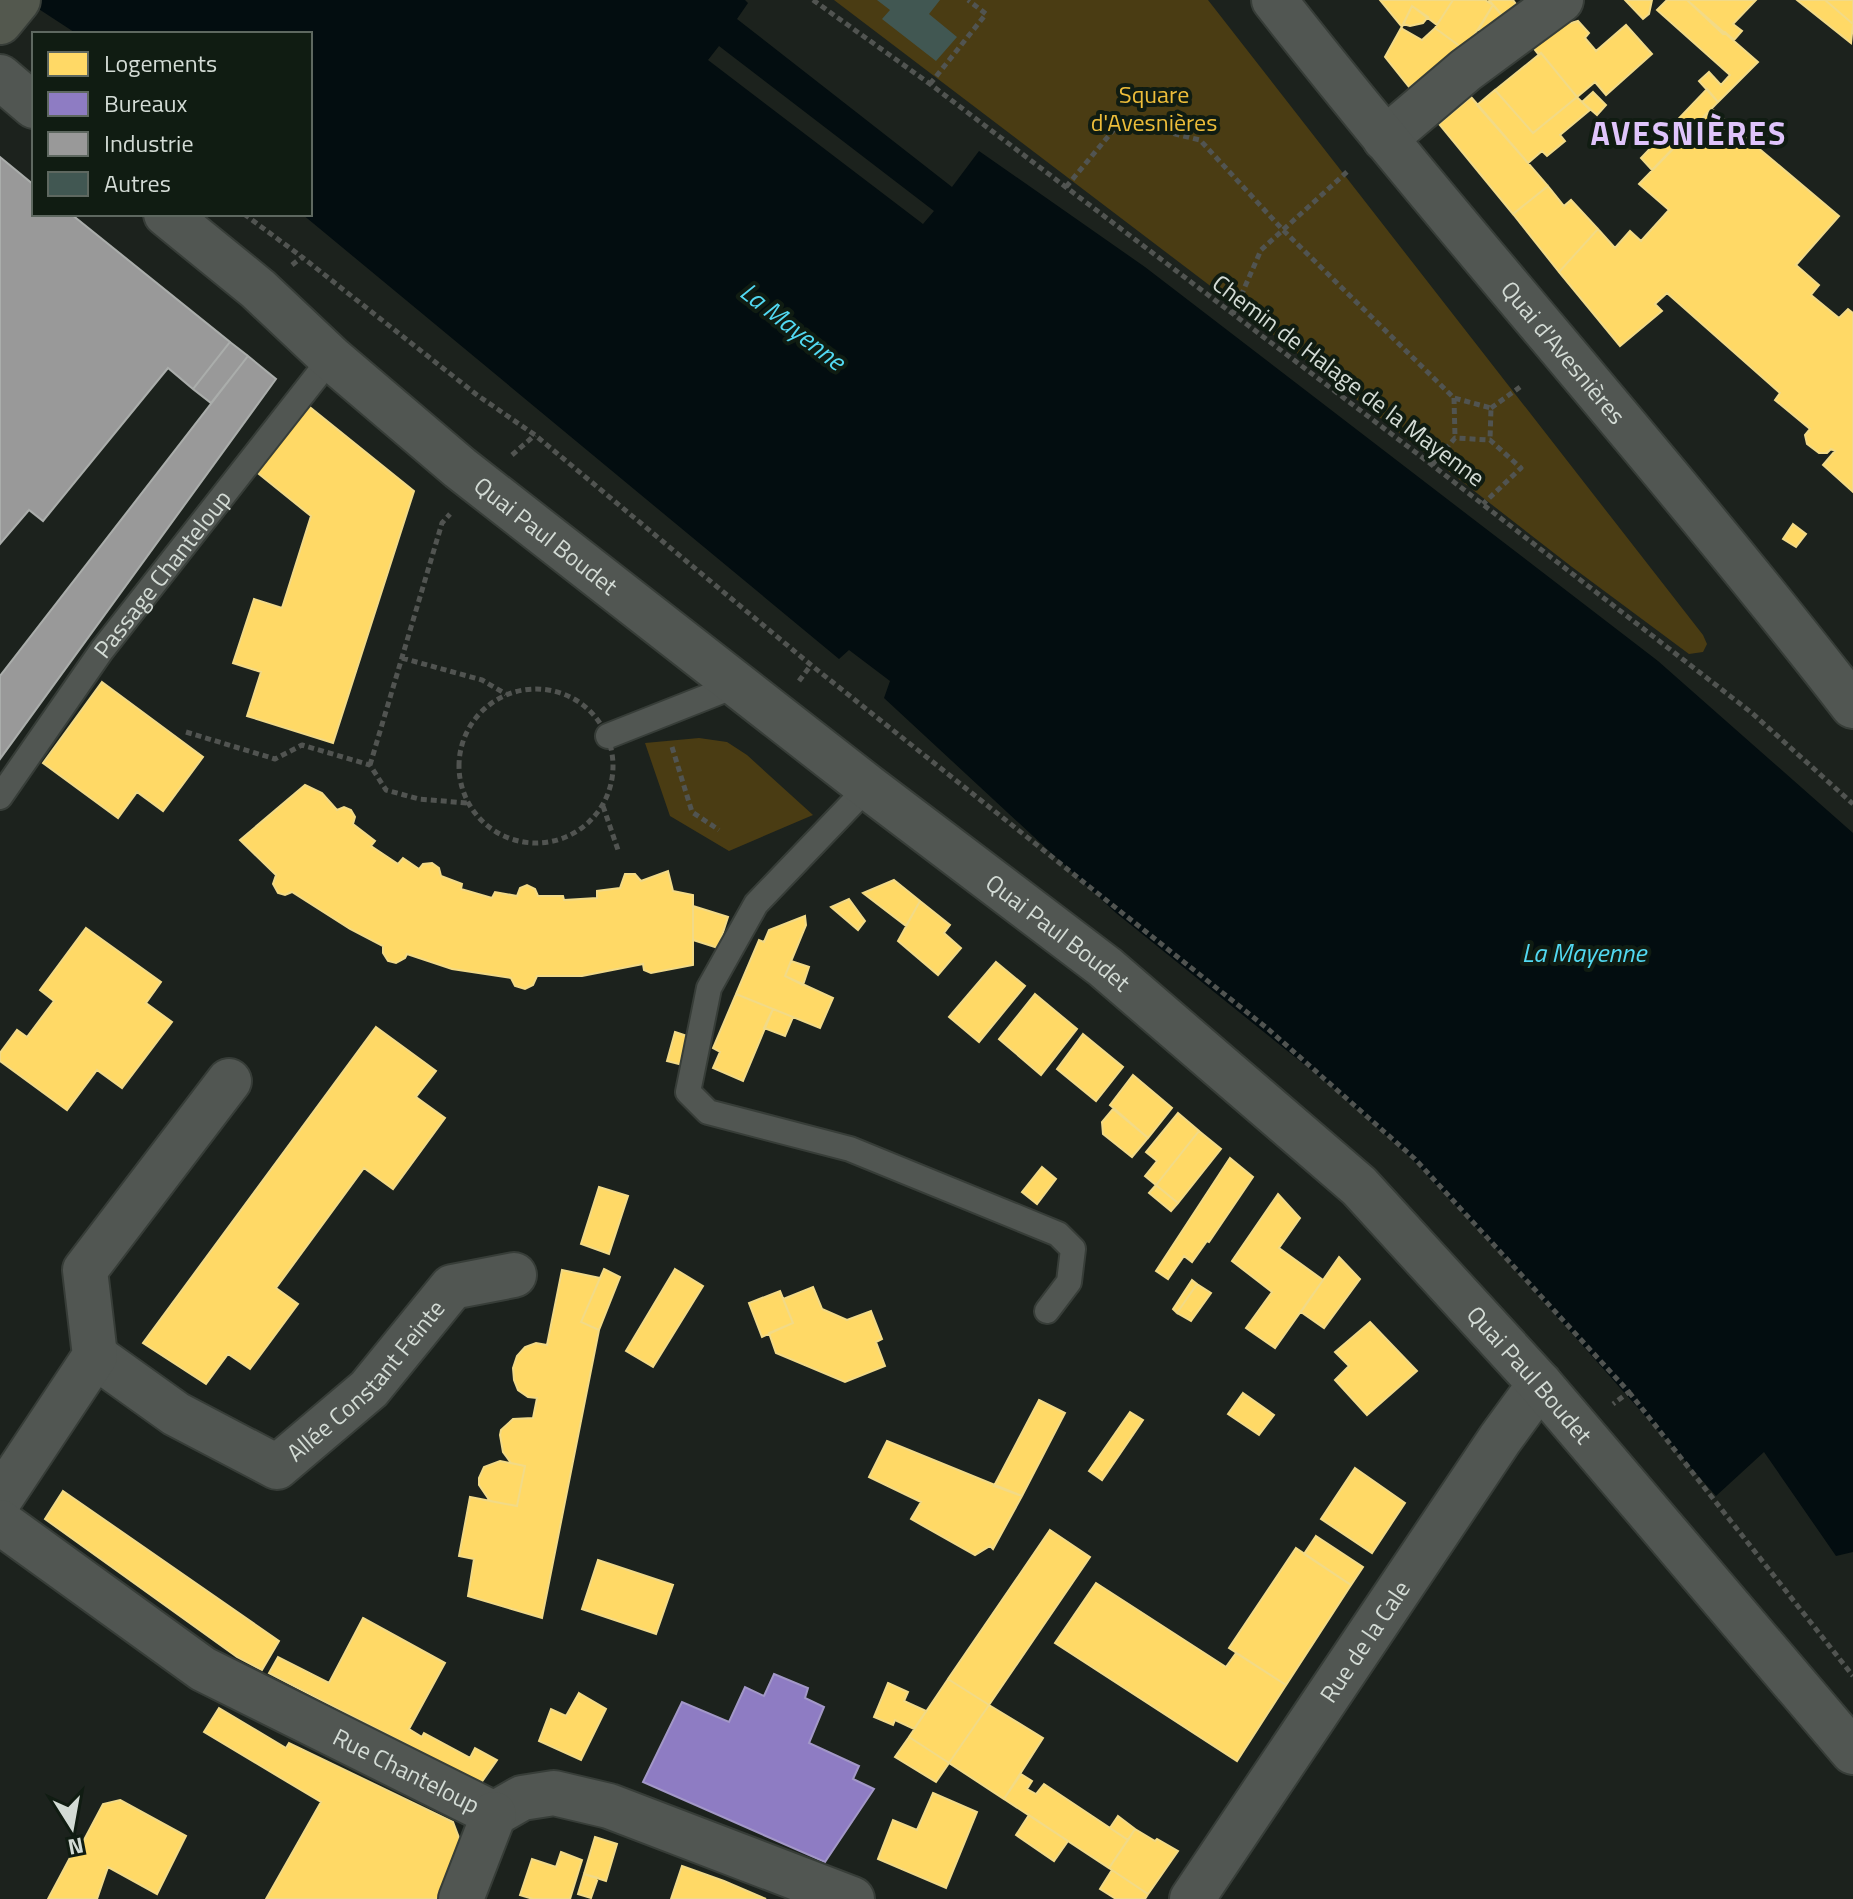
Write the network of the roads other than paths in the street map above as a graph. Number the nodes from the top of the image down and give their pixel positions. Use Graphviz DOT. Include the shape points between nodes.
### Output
graph roads {
  1 [pos="18,0"];
  2 [pos="1274,0"];
  3 [pos="1561,0"];
  4 [pos="0,22"];
  5 [pos="0,77"];
  6 [pos="32,104"];
  7 [pos="1385,139"];
  8 [pos="168,216"];
  9 [pos="331,358"];
  10 [pos="737,685"];
  11 [pos="1852,703"];
  12 [pos="608,736"];
  13 [pos="868,787"];
  14 [pos="0,797"];
  15 [pos="229,1081"];
  16 [pos="514,1275"];
  17 [pos="1047,1311"];
  18 [pos="95,1356"];
  19 [pos="1540,1384"];
  20 [pos="0,1499"];
  21 [pos="0,1522"];
  22 [pos="1853,1752"];
  23 [pos="494,1814"];
  24 [pos="461,1899"];
  25 [pos="852,1899"];
  26 [pos="1192,1899"];
  1 -- 4 [label="main road"];
  2 -- 7 [label="street, Quai d'Avesnières"];
  3 -- 7 [label="street"];
  5 -- 6 [label="street"];
  7 -- 11 [label="street, Quai d'Avesnières" via="1604,397"];
  8 -- 9 [label="street, Quai Paul Boudet"];
  9 -- 10 [label="street, Quai Paul Boudet" via="478,483"];
  9 -- 14 [label="lane, Passage Chanteloup" via="102,650"];
  10 -- 12 [label="lane"];
  10 -- 13 [label="street, Quai Paul Boudet"];
  13 -- 17 [label="lane" via="756,904 709,988 688,1092 708,1112 850,1149 1058,1234 1073,1249 1069,1282"];
  13 -- 19 [label="street, Quai Paul Boudet" via="1105,967 1359,1186"];
  15 -- 18 [label="street" via="85,1270"];
  16 -- 18 [label="street, Allée Constant Feinte" via="452,1287 369,1389 277,1467 176,1414"];
  18 -- 20 [label="street"];
  19 -- 22 [label="street, Quai Paul Boudet"];
  19 -- 26 [label="street, Rue de la Cale"];
  21 -- 23 [label="street, Rue Chanteloup" via="203,1669"];
  23 -- 24 [label="street"];
  23 -- 25 [label="street, Rue Chanteloup" via="522,1798 554,1793 609,1806"];
}
